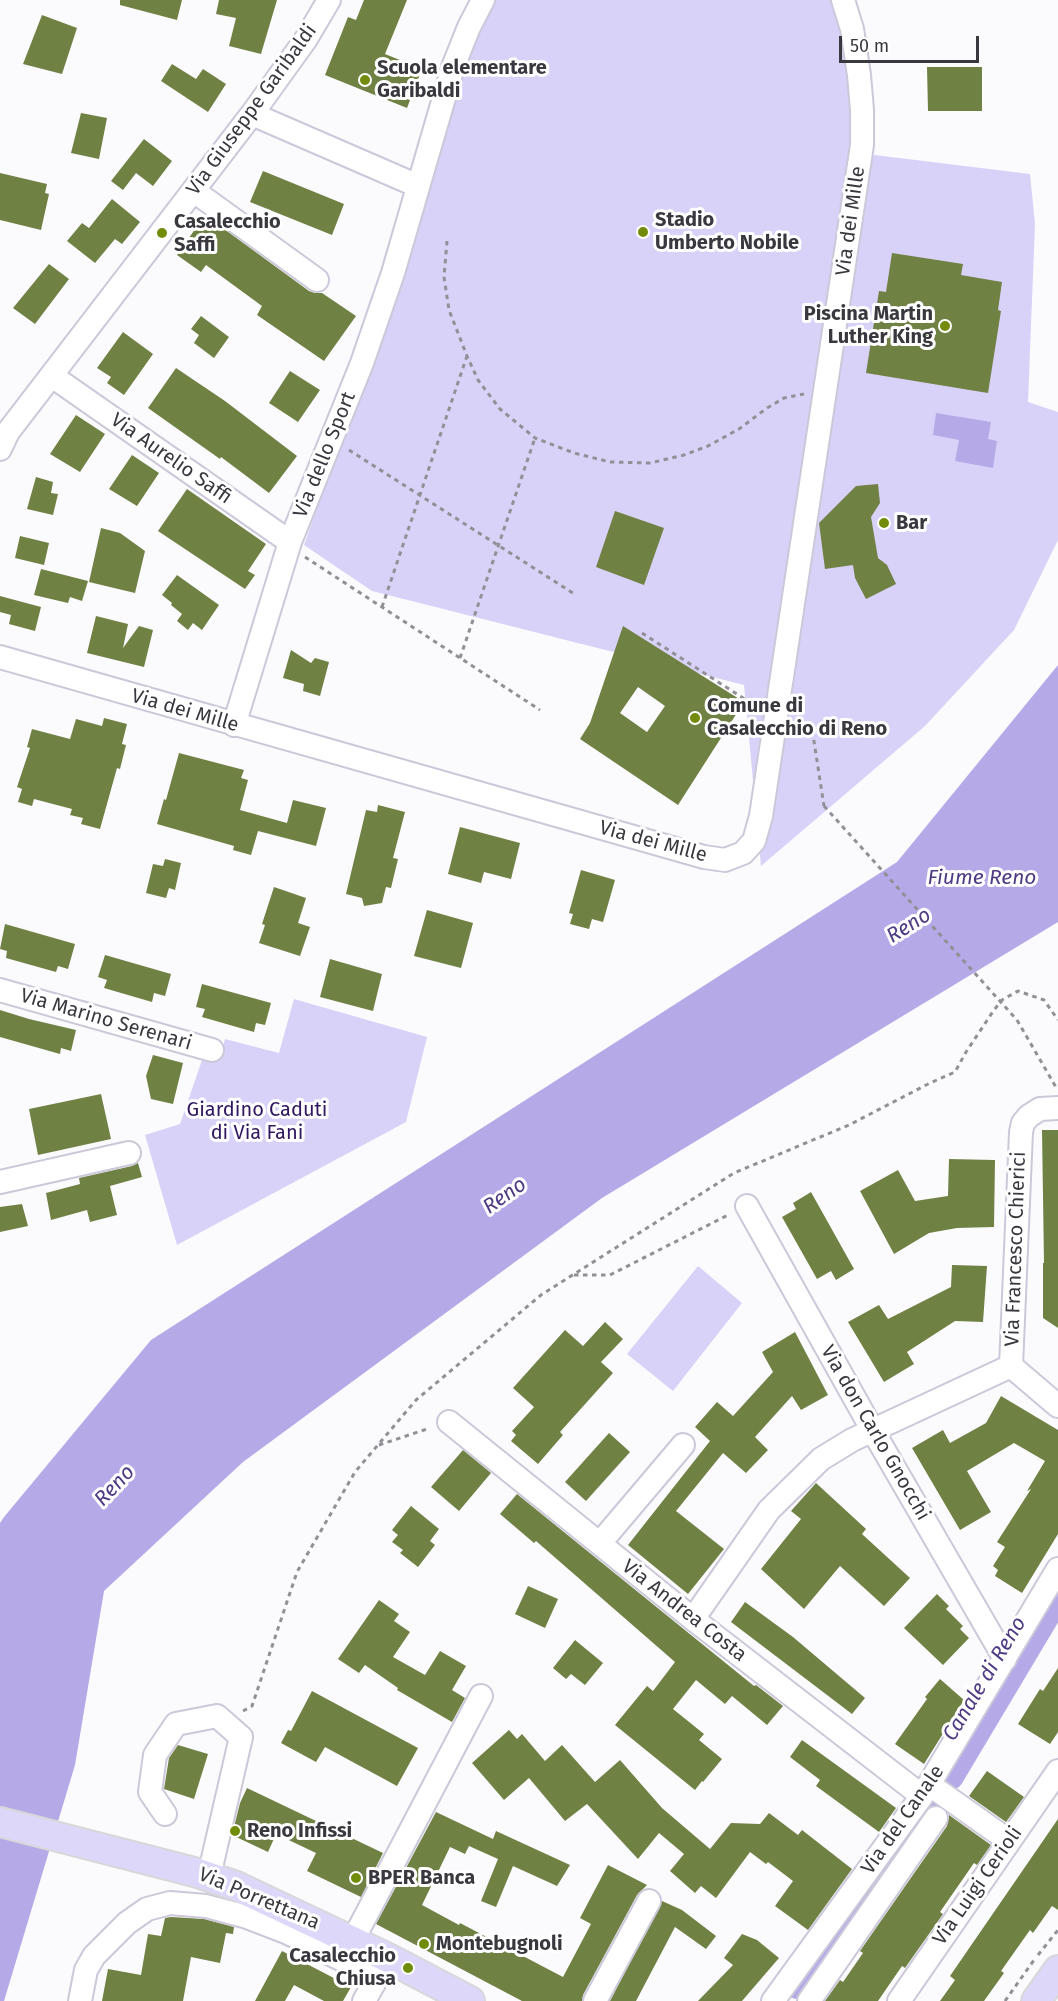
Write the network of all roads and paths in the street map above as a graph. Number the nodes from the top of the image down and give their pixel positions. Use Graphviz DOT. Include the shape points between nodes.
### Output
graph roads {
  1 [pos="329,0"];
  2 [pos="483,0"];
  3 [pos="843,0"];
  4 [pos="853,0"];
  5 [pos="852,29"];
  6 [pos="252,114"];
  7 [pos="418,186"];
  8 [pos="194,191"];
  9 [pos="447,241"];
  10 [pos="317,280"];
  11 [pos="467,356"];
  12 [pos="52,376"];
  13 [pos="825,398"];
  14 [pos="3,436"];
  15 [pos="534,438"];
  16 [pos="332,439"];
  17 [pos="420,495"];
  18 [pos="498,547"];
  19 [pos="296,548"];
  20 [pos="576,595"];
  21 [pos="382,607"];
  22 [pos="642,633"];
  23 [pos="0,657"];
  24 [pos="460,658"];
  25 [pos="757,707"];
  26 [pos="540,710"];
  27 [pos="234,725"];
  28 [pos="785,725"];
  29 [pos="0,990"];
  30 [pos="1058,1020"];
  31 [pos="212,1050"];
  32 [pos="1058,1091"];
  33 [pos="1058,1108"];
  34 [pos="129,1153"];
  35 [pos="0,1182"];
  36 [pos="747,1206"];
  37 [pos="572,1275"];
  38 [pos="1011,1366"];
  39 [pos="1058,1406"];
  40 [pos="449,1422"];
  41 [pos="873,1431"];
  42 [pos="683,1445"];
  43 [pos="377,1446"];
  44 [pos="600,1543"];
  45 [pos="1058,1569"];
  46 [pos="693,1619"];
  47 [pos="1005,1659"];
  48 [pos="481,1696"];
  49 [pos="241,1737"];
  50 [pos="1058,1771"];
  51 [pos="926,1791"];
  52 [pos="165,1815"];
  53 [pos="936,1818"];
  54 [pos="0,1822"];
  55 [pos="1009,1841"];
  56 [pos="204,1874"];
  57 [pos="649,1900"];
  58 [pos="353,1940"];
  59 [pos="383,1968"];
  60 [pos="1058,1970"];
  61 [pos="779,1999"];
  62 [pos="80,2001"];
  63 [pos="364,2001"];
  64 [pos="470,2001"];
  65 [pos="595,2001"];
  66 [pos="809,2001"];
  67 [pos="899,2001"];
  68 [pos="1036,2001"];
  1 -- 6 [label="street, Via Giuseppe Garibaldi"];
  2 -- 7 [label="street, Via dello Sport" via="453,67"];
  3 -- 5 [label="street"];
  4 -- 5 [label="street"];
  5 -- 13 [label="street, Via dei Mille" via="862,110 862,145"];
  6 -- 7 [label="street"];
  6 -- 8 [label="street, Via Giuseppe Garibaldi"];
  7 -- 16 [label="street, Via dello Sport" via="393,273"];
  8 -- 10 [label="street"];
  8 -- 12 [label="street, Via Giuseppe Garibaldi"];
  9 -- 11 [label="path" via="444,277 449,310"];
  11 -- 15 [label="path" via="478,380 500,409"];
  11 -- 17 [label="path"];
  12 -- 14 [label="street, Via Giuseppe Garibaldi"];
  12 -- 19 [label="street, Via Aurelio Saffi"];
  13 -- 15 [label="path" via="803,393 784,398 708,446 650,463 610,462"];
  13 -- 27 [label="street, Via dei Mille" via="759,827 749,848 734,857 704,857"];
  15 -- 18 [label="path"];
  16 -- 17 [label="path"];
  16 -- 19 [label="street, Via dello Sport"];
  17 -- 18 [label="path"];
  17 -- 21 [label="path"];
  18 -- 20 [label="path"];
  18 -- 24 [label="path"];
  19 -- 21 [label="path"];
  19 -- 27 [label="street, Via dello Sport"];
  21 -- 24 [label="path"];
  22 -- 25 [label="path"];
  23 -- 27 [label="street, Via dei Mille"];
  24 -- 26 [label="path"];
  28 -- 32 [label="path, bridge" via="806,728 813,735 824,806 1017,1020"];
  29 -- 31 [label="street, Via Marino Serenari"];
  30 -- 37 [label="path" via="1044,1000 1018,991 994,1010 955,1072 849,1125 734,1173"];
  33 -- 38 [label="street, Via Francesco Chierici" via="1040,1109 1029,1116 1021,1132"];
  34 -- 35 [label="street"];
  36 -- 37 [label="path" via="609,1275"];
  36 -- 41 [label="street, Via don Carlo Gnocchi"];
  37 -- 43 [label="path" via="541,1295 416,1400"];
  38 -- 39 [label="street"];
  38 -- 41 [label="street"];
  40 -- 43 [label="path"];
  40 -- 44 [label="street, Via Andrea Costa"];
  41 -- 46 [label="street" via="821,1459 769,1510"];
  41 -- 47 [label="street, Via don Carlo Gnocchi"];
  42 -- 44 [label="street"];
  43 -- 49 [label="path" via="355,1472 297,1572 252,1706 242,1712"];
  44 -- 46 [label="street, Via Andrea Costa"];
  45 -- 47 [label="street, Via del Canale"];
  46 -- 51 [label="street, Via Andrea Costa"];
  47 -- 51 [label="street, Via del Canale"];
  48 -- 58 [label="street"];
  49 -- 52 [label="street" via="217,1716 176,1724 155,1755 150,1792"];
  49 -- 56 [label="street"];
  50 -- 55 [label="street, Via Luigi Cerioli"];
  51 -- 55 [label="street, Via Andrea Costa"];
  51 -- 61 [label="street, Via del Canale"];
  53 -- 66 [label="street"];
  54 -- 56 [label="main road, Via Porrettana"];
  55 -- 67 [label="street, Via Luigi Cerioli"];
  56 -- 58 [label="main road, Via Porrettana"];
  57 -- 65 [label="street"];
  58 -- 59 [label="main road, Via Porrettana"];
  59 -- 62 [label="street" via="247,1917 206,1906 170,1903 147,1909 94,1956 86,1970"];
  59 -- 63 [label="street"];
  59 -- 64 [label="main road, Via Porrettana"];
  60 -- 68 [label="main road"];
}
